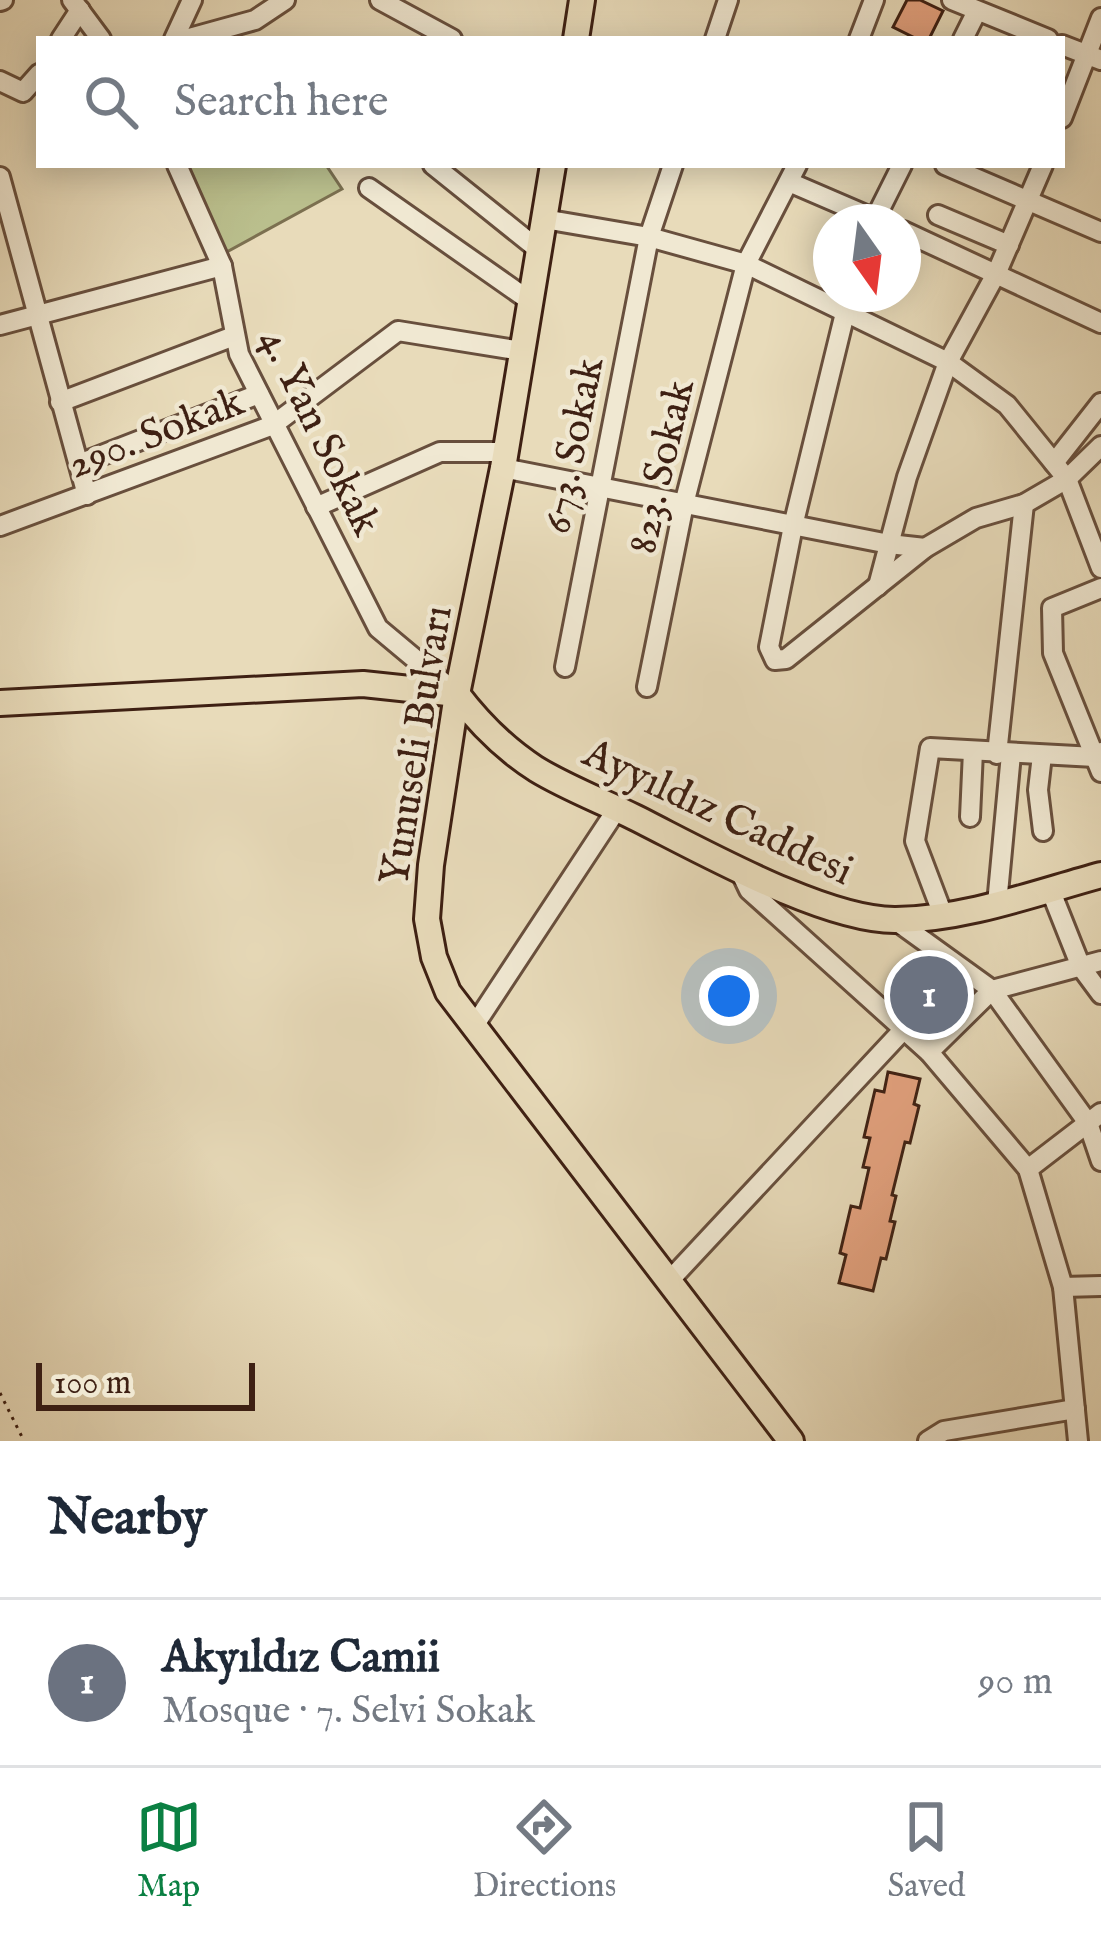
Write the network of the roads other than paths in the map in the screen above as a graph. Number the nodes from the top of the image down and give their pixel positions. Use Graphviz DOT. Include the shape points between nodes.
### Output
graph roads {
  1 [pos="192,0"];
  2 [pos="285,0"];
  3 [pos="380,0"];
  4 [pos="582,0"];
  5 [pos="728,0"];
  6 [pos="874,0"];
  7 [pos="952,0"];
  8 [pos="76,5"];
  9 [pos="977,10"];
  10 [pos="1101,18"];
  11 [pos="63,36"];
  12 [pos="99,36"];
  13 [pos="175,36"];
  14 [pos="197,36"];
  15 [pos="446,36"];
  16 [pos="576,36"];
  17 [pos="717,36"];
  18 [pos="861,36"];
  19 [pos="964,36"];
  20 [pos="1041,36"];
  21 [pos="1065,46"];
  22 [pos="1094,58"];
  23 [pos="36,77"];
  24 [pos="0,81"];
  25 [pos="1065,112"];
  26 [pos="178,168"];
  27 [pos="437,168"];
  28 [pos="551,168"];
  29 [pos="672,168"];
  30 [pos="901,168"];
  31 [pos="952,168"];
  32 [pos="1042,168"];
  33 [pos="793,173"];
  34 [pos="0,177"];
  35 [pos="369,188"];
  36 [pos="1028,201"];
  37 [pos="850,204"];
  38 [pos="886,204"];
  39 [pos="938,215"];
  40 [pos="544,219"];
  41 [pos="1101,232"];
  42 [pos="649,237"];
  43 [pos="921,239"];
  44 [pos="1009,245"];
  45 [pos="539,250"];
  46 [pos="746,263"];
  47 [pos="221,266"];
  48 [pos="997,272"];
  49 [pos="813,294"];
  50 [pos="530,301"];
  51 [pos="845,312"];
  52 [pos="852,312"];
  53 [pos="36,315"];
  54 [pos="1101,323"];
  55 [pos="0,325"];
  56 [pos="234,336"];
  57 [pos="522,351"];
  58 [pos="948,362"];
  59 [pos="259,394"];
  60 [pos="60,402"];
  61 [pos="1101,403"];
  62 [pos="273,425"];
  63 [pos="1101,446"];
  64 [pos="504,460"];
  65 [pos="79,464"];
  66 [pos="1061,471"];
  67 [pos="599,487"];
  68 [pos="88,495"];
  69 [pos="685,504"];
  70 [pos="1024,505"];
  71 [pos="316,507"];
  72 [pos="0,526"];
  73 [pos="794,526"];
  74 [pos="889,544"];
  75 [pos="925,548"];
  76 [pos="1101,568"];
  77 [pos="878,586"];
  78 [pos="1101,588"];
  79 [pos="565,668"];
  80 [pos="647,687"];
  81 [pos="457,694"];
  82 [pos="0,704"];
  83 [pos="974,752"];
  84 [pos="1004,754"];
  85 [pos="1042,755"];
  86 [pos="1099,760"];
  87 [pos="617,809"];
  88 [pos="970,817"];
  89 [pos="1043,831"];
  90 [pos="1101,860"];
  91 [pos="739,869"];
  92 [pos="1101,875"];
  93 [pos="1050,889"];
  94 [pos="998,904"];
  95 [pos="943,915"];
  96 [pos="895,920"];
  97 [pos="1101,961"];
  98 [pos="1081,968"];
  99 [pos="992,990"];
  100 [pos="1101,994"];
  101 [pos="474,1026"];
  102 [pos="904,1030"];
  103 [pos="929,1052"];
  104 [pos="1095,1118"];
  105 [pos="1101,1161"];
  106 [pos="1028,1169"];
  107 [pos="668,1282"];
  108 [pos="1101,1286"];
  109 [pos="1063,1287"];
  110 [pos="1075,1409"];
  111 [pos="791,1441"];
  112 [pos="928,1441"];
  113 [pos="1078,1441"];
  1 -- 13 [label="street"];
  2 -- 14 [label="street" via="255,20"];
  3 -- 15 [label="street"];
  4 -- 16 [label="main road"];
  5 -- 17 [label="street"];
  6 -- 18 [label="street"];
  7 -- 9 [label="street"];
  8 -- 11 [label="street"];
  8 -- 12 [label="street"];
  9 -- 19 [label="street"];
  9 -- 20 [label="street"];
  10 -- 22 [label="street"];
  21 -- 22 [label="street"];
  22 -- 25 [label="street"];
  23 -- 24 [label="street" via="23,92"];
  26 -- 47 [label="street, 4. Yan Sokak"];
  27 -- 45 [label="street"];
  28 -- 40 [label="main road, Yunuseli Bulvarı"];
  29 -- 42 [label="street, 673. Sokak"];
  30 -- 38 [label="street"];
  31 -- 36 [label="street"];
  32 -- 36 [label="street"];
  33 -- 37 [label="street"];
  33 -- 46 [label="street, 823. Sokak"];
  34 -- 53 [label="street"];
  35 -- 50 [label="street"];
  36 -- 41 [label="street"];
  36 -- 44 [label="street"];
  39 -- 44 [label="street"];
  40 -- 42 [label="street"];
  40 -- 45 [label="main road, Yunuseli Bulvarı"];
  42 -- 46 [label="street"];
  42 -- 67 [label="street, 673. Sokak"];
  43 -- 48 [label="street"];
  44 -- 48 [label="street"];
  45 -- 50 [label="main road, Yunuseli Bulvarı"];
  46 -- 49 [label="street"];
  46 -- 69 [label="street, 823. Sokak"];
  47 -- 53 [label="street"];
  47 -- 56 [label="street, 4. Yan Sokak"];
  48 -- 54 [label="street"];
  48 -- 58 [label="street"];
  50 -- 57 [label="main road, Yunuseli Bulvarı"];
  51 -- 73 [label="street"];
  52 -- 58 [label="street"];
  53 -- 55 [label="street"];
  53 -- 60 [label="street"];
  56 -- 59 [label="street, 4. Yan Sokak"];
  56 -- 60 [label="street"];
  57 -- 62 [label="street, 290. Sokak" via="398,331"];
  57 -- 64 [label="main road, Yunuseli Bulvarı"];
  58 -- 66 [label="street" via="1007,405"];
  58 -- 74 [label="street"];
  59 -- 62 [label="street, 4. Yan Sokak"];
  59 -- 65 [label="street"];
  60 -- 65 [label="street"];
  61 -- 66 [label="street"];
  62 -- 68 [label="street, 290. Sokak"];
  62 -- 71 [label="street, 4. Yan Sokak"];
  63 -- 66 [label="street"];
  64 -- 67 [label="street"];
  64 -- 71 [label="street" via="440,452"];
  64 -- 81 [label="main road, Yunuseli Bulvarı"];
  65 -- 68 [label="street"];
  66 -- 70 [label="street"];
  66 -- 76 [label="street"];
  67 -- 69 [label="street"];
  67 -- 79 [label="street, 673. Sokak"];
  68 -- 72 [label="street, 290. Sokak"];
  69 -- 73 [label="street"];
  69 -- 80 [label="street, 823. Sokak"];
  70 -- 75 [label="street" via="976,518"];
  70 -- 84 [label="street"];
  71 -- 81 [label="street, 4. Yan Sokak" via="378,628"];
  73 -- 74 [label="street"];
  73 -- 77 [label="street" via="769,647 775,661"];
  74 -- 75 [label="street"];
  74 -- 77 [label="street"];
  75 -- 77 [label="street"];
  78 -- 86 [label="street" via="1052,608 1053,653"];
  81 -- 82 [label="main road" via="363,684"];
  81 -- 87 [label="main road, Ayyıldız Caddesi" via="483,727 536,768"];
  81 -- 101 [label="main road, Yunuseli Bulvarı" via="428,920 448,992"];
  83 -- 84 [label="street"];
  83 -- 88 [label="street"];
  83 -- 95 [label="street" via="929,748 915,841"];
  84 -- 85 [label="street"];
  84 -- 94 [label="street"];
  85 -- 86 [label="street"];
  85 -- 89 [label="street"];
  87 -- 91 [label="main road, Ayyıldız Caddesi"];
  87 -- 101 [label="street"];
  90 -- 93 [label="main road, Ayyıldız Caddesi"];
  91 -- 96 [label="main road, Ayyıldız Caddesi" via="852,915"];
  91 -- 102 [label="street" via="749,890"];
  92 -- 93 [label="main road, Ayyıldız Caddesi"];
  93 -- 94 [label="main road, Ayyıldız Caddesi"];
  93 -- 98 [label="street"];
  94 -- 95 [label="main road, Ayyıldız Caddesi"];
  95 -- 96 [label="main road, Ayyıldız Caddesi"];
  96 -- 99 [label="street"];
  97 -- 98 [label="street"];
  98 -- 99 [label="street"];
  98 -- 100 [label="street"];
  99 -- 103 [label="street"];
  99 -- 104 [label="street"];
  101 -- 107 [label="main road, Yunuseli Bulvarı"];
  102 -- 103 [label="street"];
  102 -- 107 [label="street"];
  103 -- 106 [label="street"];
  104 -- 105 [label="street"];
  104 -- 106 [label="street"];
  106 -- 109 [label="street"];
  107 -- 111 [label="main road, Yunuseli Bulvarı"];
  108 -- 109 [label="street"];
  109 -- 110 [label="street"];
  110 -- 112 [label="street" via="944,1431"];
  110 -- 113 [label="street"];
}
